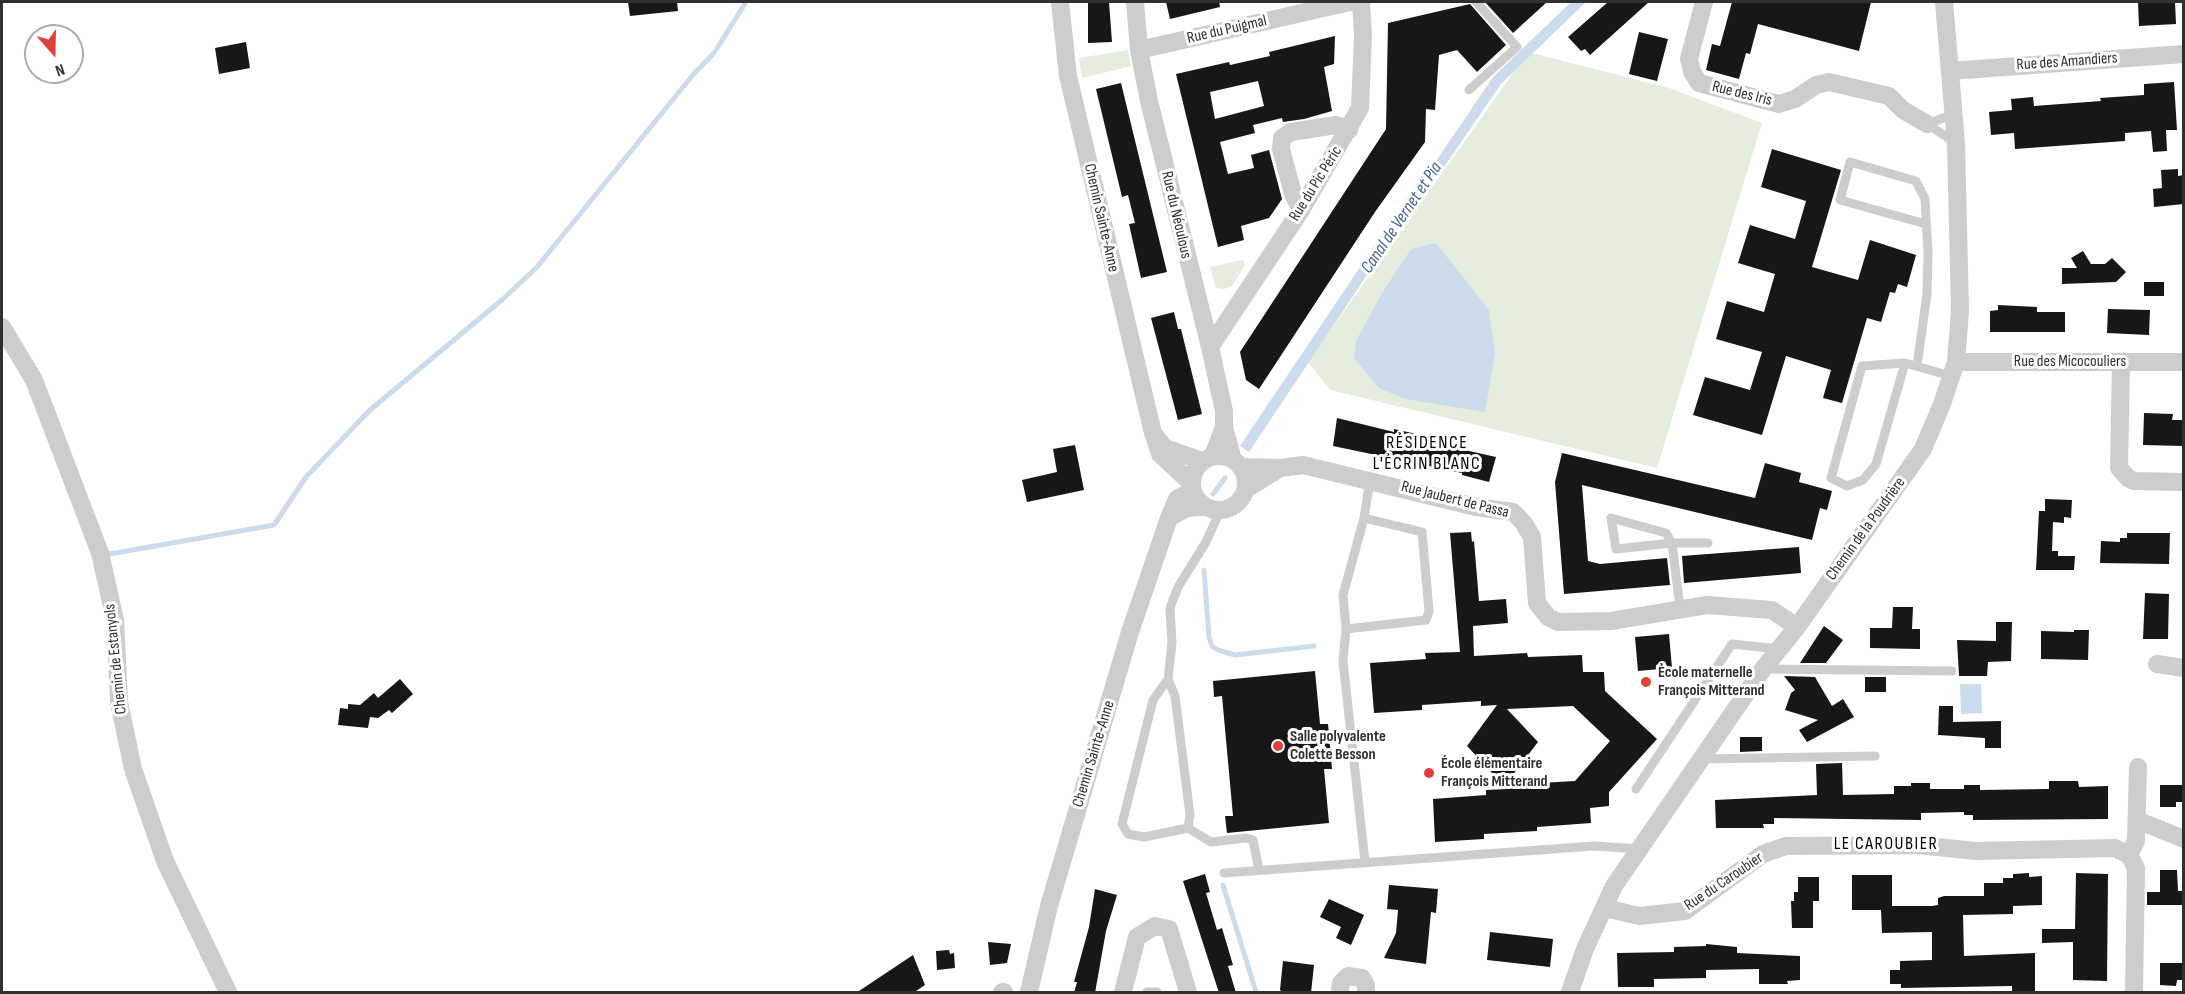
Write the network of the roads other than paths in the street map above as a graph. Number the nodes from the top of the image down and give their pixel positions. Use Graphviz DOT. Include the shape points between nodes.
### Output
graph roads {
  1 [pos="1060,2"];
  2 [pos="1135,2"];
  3 [pos="1350,2"];
  4 [pos="1361,2"];
  5 [pos="1476,2"];
  6 [pos="1704,2"];
  7 [pos="1944,2"];
  8 [pos="1139,50"];
  9 [pos="2184,54"];
  10 [pos="1950,71"];
  11 [pos="1468,90"];
  12 [pos="1954,114"];
  13 [pos="1927,124"];
  14 [pos="1349,130"];
  15 [pos="1956,143"];
  16 [pos="1301,210"];
  17 [pos="1926,224"];
  18 [pos="1200,307"];
  19 [pos="1227,322"];
  20 [pos="2,327"];
  21 [pos="1210,347"];
  22 [pos="2121,362"];
  23 [pos="2184,362"];
  24 [pos="1905,363"];
  25 [pos="1917,366"];
  26 [pos="1953,369"];
  27 [pos="1224,427"];
  28 [pos="1153,433"];
  29 [pos="1207,459"];
  30 [pos="1237,463"];
  31 [pos="1280,468"];
  32 [pos="1370,480"];
  33 [pos="2184,482"];
  34 [pos="1191,487"];
  35 [pos="1246,489"];
  36 [pos="1212,509"];
  37 [pos="1169,518"];
  38 [pos="1364,518"];
  39 [pos="1672,543"];
  40 [pos="1708,543"];
  41 [pos="1680,608"];
  42 [pos="1797,627"];
  43 [pos="1346,629"];
  44 [pos="1778,649"];
  45 [pos="2157,663"];
  46 [pos="2184,668"];
  47 [pos="1763,669"];
  48 [pos="1952,671"];
  49 [pos="1168,679"];
  50 [pos="1875,756"];
  51 [pos="1702,759"];
  52 [pos="2138,766"];
  53 [pos="1636,789"];
  54 [pos="2139,821"];
  55 [pos="1188,828"];
  56 [pos="2184,839"];
  57 [pos="1641,849"];
  58 [pos="2129,855"];
  59 [pos="1365,862"];
  60 [pos="1259,870"];
  61 [pos="1224,873"];
  62 [pos="1605,908"];
  63 [pos="1157,992"];
  64 [pos="228,993"];
  65 [pos="1029,993"];
  66 [pos="1123,993"];
  67 [pos="1147,993"];
  68 [pos="1188,993"];
  69 [pos="1340,993"];
  70 [pos="1366,993"];
  71 [pos="1570,993"];
  72 [pos="2134,993"];
  1 -- 28 [label="street, Chemin Sainte-Anne" via="1068,76"];
  2 -- 8 [label="street, Rue du Néoulous"];
  3 -- 8 [label="street, Rue du Puigmal"];
  4 -- 14 [label="street, Rue du Pic Péric" via="1360,108"];
  5 -- 11 [label="lane" via="1517,47"];
  6 -- 13 [label="street, Rue des Iris" via="1689,59 1699,83 1779,104 1828,82 1889,96"];
  7 -- 10 [label="street, Chemin de la Poudrière"];
  8 -- 18 [label="street, Rue du Néoulous"];
  9 -- 10 [label="street, Rue des Amandiers"];
  10 -- 12 [label="street, Chemin de la Poudrière"];
  12 -- 13 [label="lane"];
  12 -- 15 [label="street, Chemin de la Poudrière"];
  13 -- 15 [label="lane"];
  14 -- 16 [label="street, Rue du Pic Péric"];
  14 -- 16 [label="street" via="1336,125 1291,132 1282,138 1281,149"];
  15 -- 26 [label="street, Chemin de la Poudrière" via="1960,311"];
  16 -- 19 [label="street, Rue du Pic Péric"];
  17 -- 17 [label="lane" via="1925,199 1916,181 1850,162 1840,200"];
  17 -- 25 [label="lane" via="1927,294"];
  18 -- 19 [label="street"];
  18 -- 21 [label="street, Rue du Néoulous"];
  19 -- 21 [label="street, Rue du Pic Péric"];
  20 -- 64 [label="street, Chemin de Estanyols" via="34,380 100,553 115,620 119,702 133,769 165,861"];
  21 -- 27 [label="street, Rue du Néoulous"];
  22 -- 23 [label="street, Rue des Micocouliers"];
  22 -- 26 [label="street, Rue des Micocouliers"];
  22 -- 33 [label="street" via="2117,461 2134,481"];
  24 -- 24 [label="lane" via="1862,366 1831,478 1847,486 1863,480 1876,464"];
  24 -- 25 [label="lane"];
  25 -- 26 [label="lane"];
  26 -- 42 [label="street, Chemin de la Poudrière" via="1923,449"];
  27 -- 29 [label="street, Rue du Néoulous"];
  27 -- 30 [label="street, Rue du Néoulous"];
  28 -- 29 [label="street" via="1165,448"];
  28 -- 34 [label="street, Chemin Sainte-Anne" via="1160,454"];
  29 -- 30 [label="street"];
  29 -- 34 [label="street" via="1194,471"];
  30 -- 31 [label="street, Rue Jaubert de Passa"];
  30 -- 35 [label="street" via="1246,477"];
  31 -- 32 [label="street, Rue Jaubert de Passa" via="1303,465"];
  31 -- 35 [label="street, Rue Jaubert de Passa"];
  32 -- 38 [label="lane"];
  32 -- 41 [label="street, Rue Jaubert de Passa" via="1476,507 1513,512 1532,537 1537,603 1548,617 1558,621 1611,621"];
  34 -- 36 [label="street"];
  34 -- 37 [label="street, Chemin Sainte-Anne" via="1177,499"];
  35 -- 36 [label="street" via="1237,504"];
  36 -- 37 [label="street" via="1187,508"];
  36 -- 49 [label="lane" via="1206,542 1178,586 1170,608"];
  37 -- 65 [label="street, Chemin Sainte-Anne" via="1049,906"];
  38 -- 43 [label="lane" via="1343,595"];
  38 -- 43 [label="lane" via="1422,532 1429,611 1426,620"];
  39 -- 39 [label="lane" via="1616,549 1611,518 1666,533"];
  39 -- 40 [label="lane"];
  39 -- 41 [label="lane"];
  41 -- 42 [label="street, Rue Jaubert de Passa" via="1707,605 1772,610"];
  42 -- 44 [label="street, Chemin de la Poudrière"];
  43 -- 59 [label="lane" via="1343,660"];
  44 -- 47 [label="street, Chemin de la Poudrière"];
  44 -- 53 [label="lane" via="1732,644"];
  45 -- 46 [label="street"];
  47 -- 48 [label="lane"];
  47 -- 51 [label="street, Chemin de la Poudrière"];
  49 -- 55 [label="lane" via="1175,696 1190,815"];
  49 -- 55 [label="lane" via="1153,700 1122,824 1128,834 1144,837"];
  50 -- 51 [label="lane"];
  51 -- 57 [label="street, Chemin de la Poudrière"];
  52 -- 54 [label="street"];
  54 -- 56 [label="street"];
  54 -- 58 [label="street"];
  55 -- 60 [label="lane" via="1212,842 1253,840"];
  57 -- 59 [label="lane" via="1594,846"];
  57 -- 62 [label="street, Chemin de la Poudrière" via="1614,886"];
  58 -- 62 [label="street, Rue du Caroubier" via="2115,848 1976,851 1918,845 1786,846 1763,854 1685,911 1639,916"];
  58 -- 72 [label="street" via="2136,868"];
  59 -- 60 [label="lane"];
  60 -- 61 [label="lane"];
  62 -- 71 [label="street, Chemin de la Poudrière"];
  63 -- 67 [label="lane"];
  66 -- 68 [label="street" via="1137,938 1155,926 1169,929"];
  69 -- 70 [label="street" via="1341,983 1348,976 1362,978"];
}
